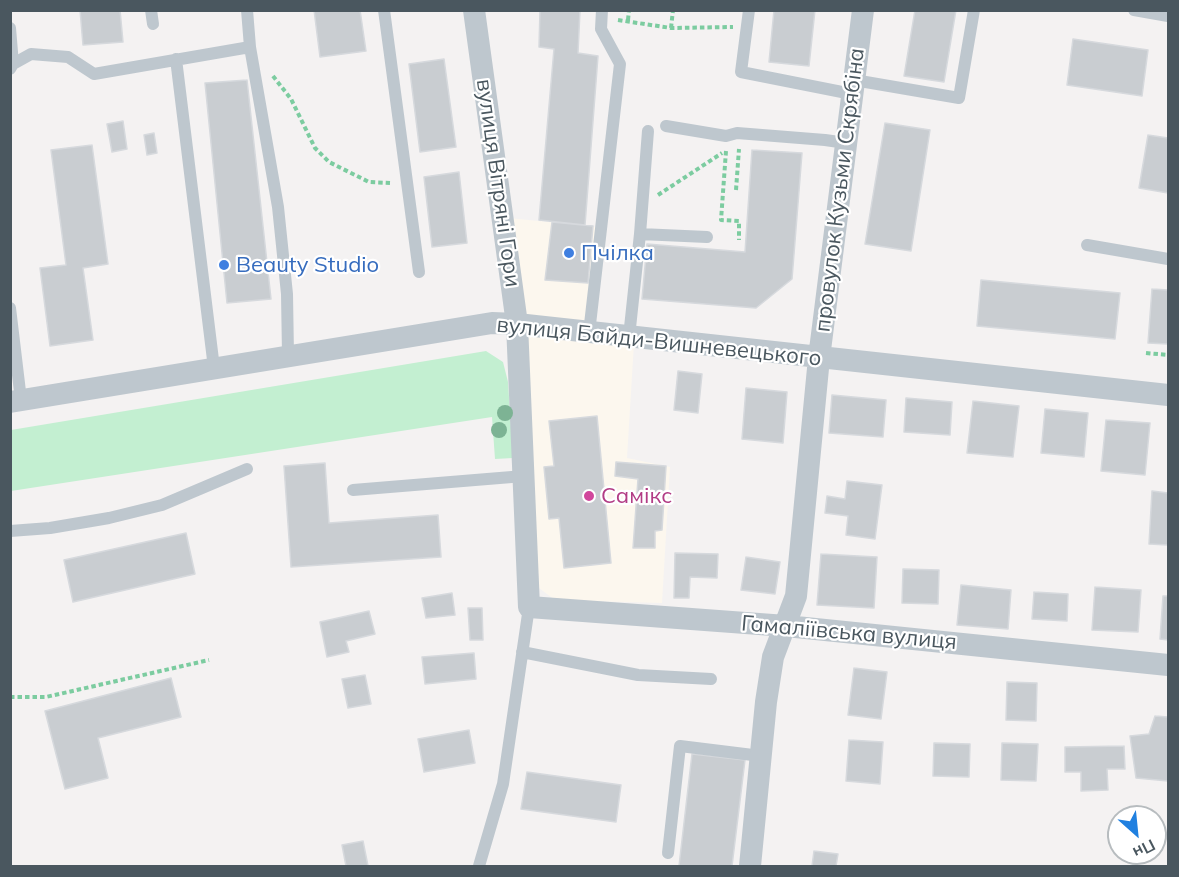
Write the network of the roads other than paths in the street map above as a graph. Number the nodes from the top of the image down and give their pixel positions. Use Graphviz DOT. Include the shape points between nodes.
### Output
graph roads {
  1 [pos="151,10"];
  2 [pos="247,10"];
  3 [pos="384,10"];
  4 [pos="474,10"];
  5 [pos="602,10"];
  6 [pos="749,10"];
  7 [pos="862,10"];
  8 [pos="974,10"];
  9 [pos="1134,10"];
  10 [pos="1168,16"];
  11 [pos="153,24"];
  12 [pos="10,28"];
  13 [pos="250,47"];
  14 [pos="176,59"];
  15 [pos="12,67"];
  16 [pos="853,87"];
  17 [pos="666,126"];
  18 [pos="648,132"];
  19 [pos="846,143"];
  20 [pos="640,234"];
  21 [pos="706,237"];
  22 [pos="1087,245"];
  23 [pos="1168,259"];
  24 [pos="419,272"];
  25 [pos="10,308"];
  26 [pos="518,324"];
  27 [pos="589,333"];
  28 [pos="628,337"];
  29 [pos="288,355"];
  30 [pos="819,358"];
  31 [pos="214,368"];
  32 [pos="1168,395"];
  33 [pos="16,401"];
  34 [pos="247,469"];
  35 [pos="524,476"];
  36 [pos="353,490"];
  37 [pos="10,531"];
  38 [pos="529,607"];
  39 [pos="786,626"];
  40 [pos="522,652"];
  41 [pos="1168,665"];
  42 [pos="711,679"];
  43 [pos="761,756"];
  44 [pos="668,853"];
  45 [pos="479,867"];
  46 [pos="750,867"];
  1 -- 11 [label="lane"];
  2 -- 13 [label="lane"];
  3 -- 24 [label="lane"];
  4 -- 26 [label="street, вулиця Вітряні Гори"];
  5 -- 27 [label="lane" via="601,29 620,64"];
  6 -- 16 [label="lane" via="741,72"];
  7 -- 16 [label="street, провулок Кузьми Скрябіна"];
  8 -- 16 [label="lane" via="959,98"];
  9 -- 10 [label="lane"];
  12 -- 15 [label="lane"];
  13 -- 14 [label="lane"];
  13 -- 29 [label="lane" via="278,207 287,294"];
  14 -- 15 [label="lane" via="94,74 68,57 31,54"];
  14 -- 31 [label="lane"];
  16 -- 19 [label="street, провулок Кузьми Скрябіна"];
  17 -- 19 [label="lane" via="726,136 737,133"];
  18 -- 20 [label="lane"];
  19 -- 30 [label="street, провулок Кузьми Скрябіна"];
  20 -- 21 [label="lane"];
  20 -- 28 [label="lane"];
  22 -- 23 [label="lane"];
  25 -- 33 [label="lane"];
  26 -- 27 [label="street, вулиця Байди-Вишневецького"];
  26 -- 29 [label="street, вулиця Байди-Вишневецького" via="492,323"];
  26 -- 35 [label="street, вулиця Вітряні Гори"];
  27 -- 28 [label="street, вулиця Байди-Вишневецького"];
  28 -- 30 [label="street, вулиця Байди-Вишневецького"];
  29 -- 31 [label="street, вулиця Байди-Вишневецького"];
  30 -- 32 [label="street, вулиця Байди-Вишневецького"];
  30 -- 39 [label="street, провулок Кузьми Скрябіна" via="796,596"];
  31 -- 33 [label="street, вулиця Байди-Вишневецького"];
  34 -- 37 [label="lane" via="162,505 62,526"];
  35 -- 36 [label="lane"];
  35 -- 38 [label="street, вулиця Вітряні Гори"];
  38 -- 39 [label="street, Гамаліївська вулиця"];
  38 -- 40 [label="lane"];
  39 -- 41 [label="street, Гамаліївська вулиця"];
  39 -- 43 [label="street, провулок Кузьми Скрябіна" via="773,657"];
  40 -- 42 [label="lane" via="638,675"];
  40 -- 45 [label="lane" via="503,784"];
  43 -- 44 [label="lane" via="680,746"];
  43 -- 46 [label="street, провулок Кузьми Скрябіна"];
}
